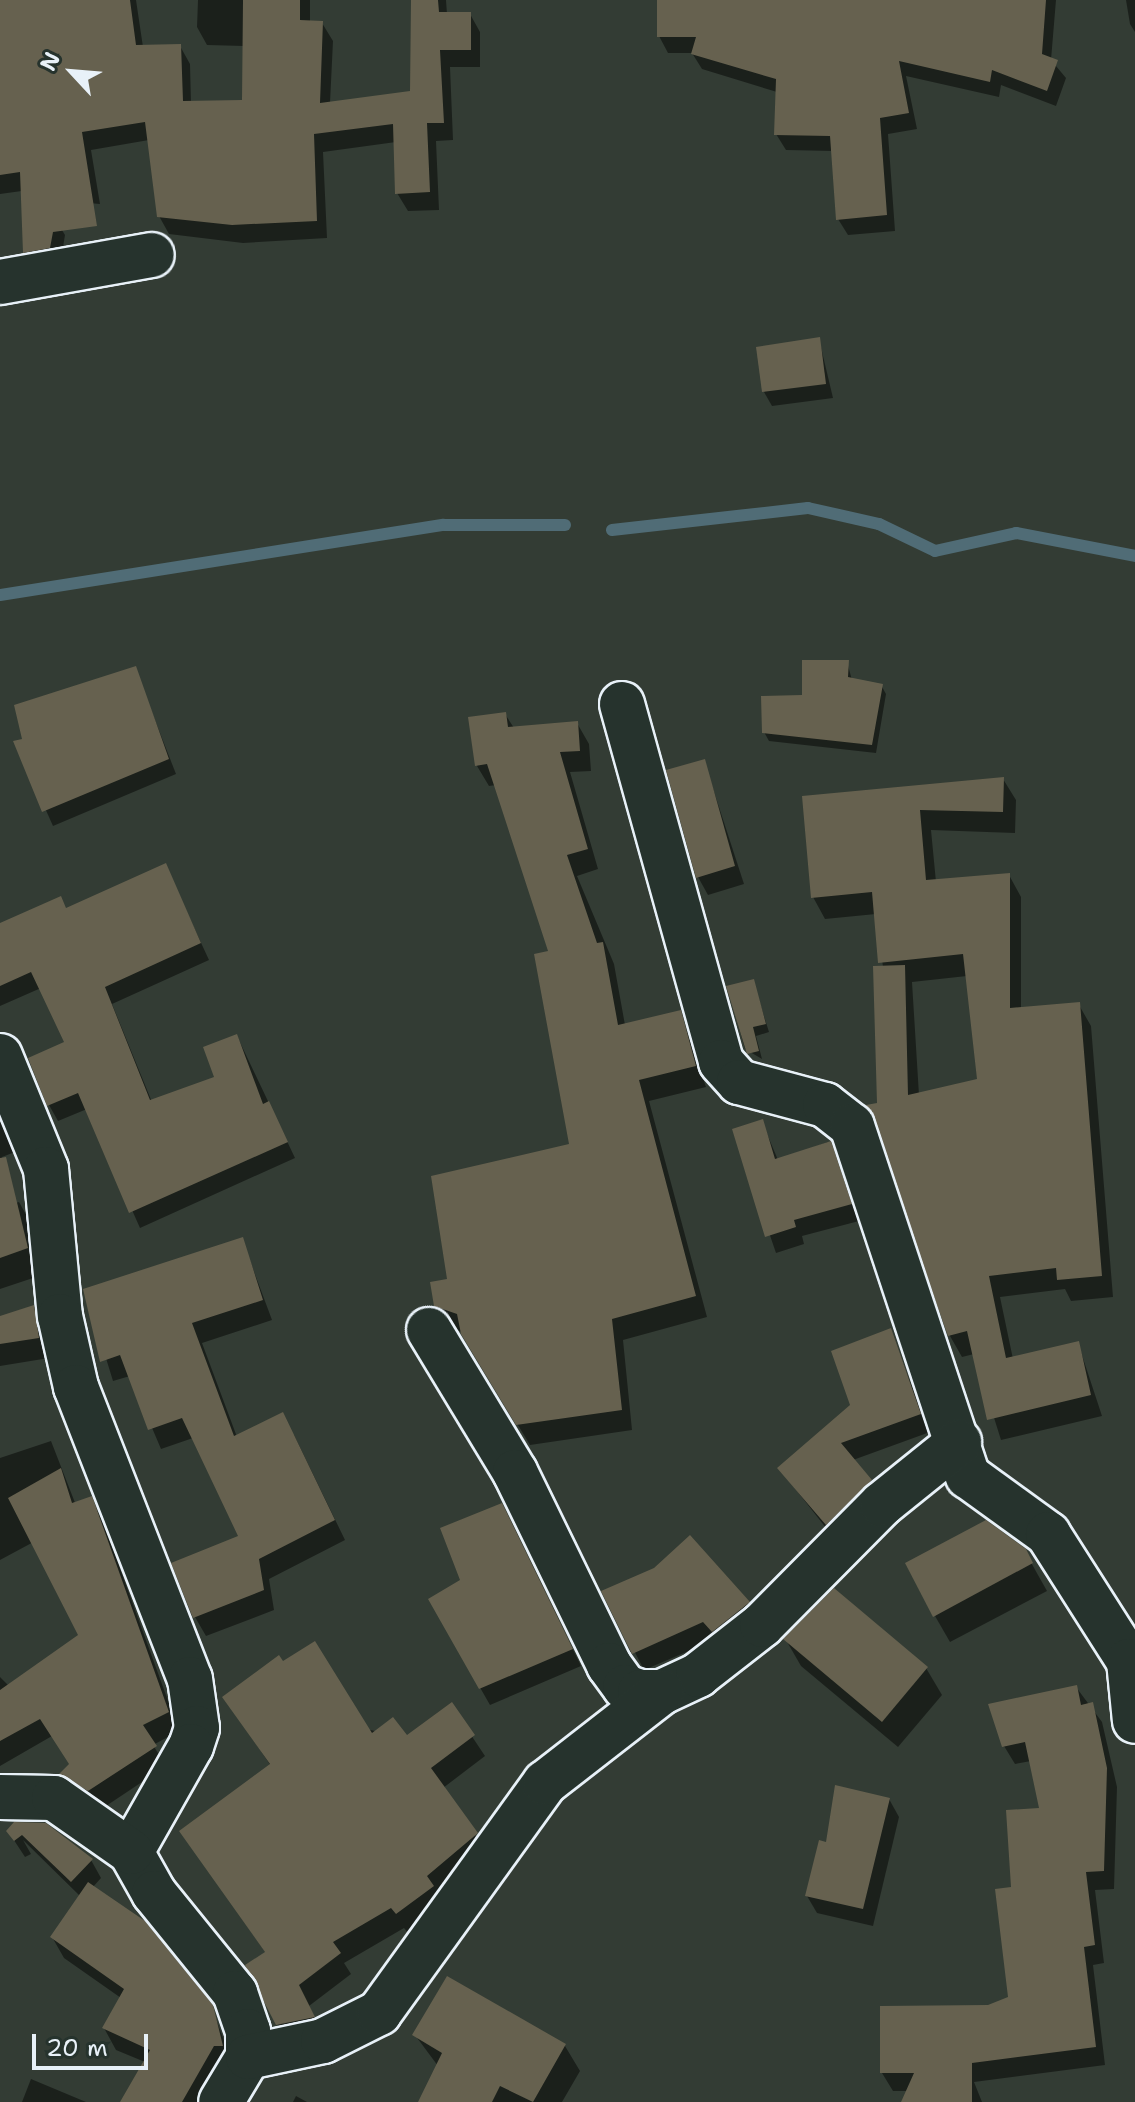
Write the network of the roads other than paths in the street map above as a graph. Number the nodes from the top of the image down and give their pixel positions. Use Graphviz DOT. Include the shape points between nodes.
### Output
graph roads {
  1 [pos="152,255"];
  2 [pos="0,282"];
  3 [pos="622,704"];
  4 [pos="0,1056"];
  5 [pos="429,1330"];
  6 [pos="959,1442"];
  7 [pos="662,1692"];
  8 [pos="1135,1721"];
  9 [pos="0,1797"];
  10 [pos="131,1852"];
  11 [pos="248,2057"];
  12 [pos="221,2102"];
  1 -- 2 [label="street"];
  3 -- 6 [label="street" via="721,1062 739,1082 825,1105 852,1126"];
  4 -- 10 [label="street" via="46,1169 60,1316 76,1387 190,1679 197,1728 191,1746"];
  5 -- 7 [label="street" via="515,1472 609,1665 625,1687"];
  6 -- 7 [label="street" via="882,1504 772,1617 698,1675"];
  6 -- 8 [label="street" via="978,1489 1048,1534 1116,1639 1134,1682"];
  7 -- 11 [label="street" via="535,1794 379,2013 323,2041"];
  9 -- 10 [label="street" via="54,1798"];
  10 -- 11 [label="street" via="235,1993 248,2031"];
  11 -- 12 [label="street"];
}
